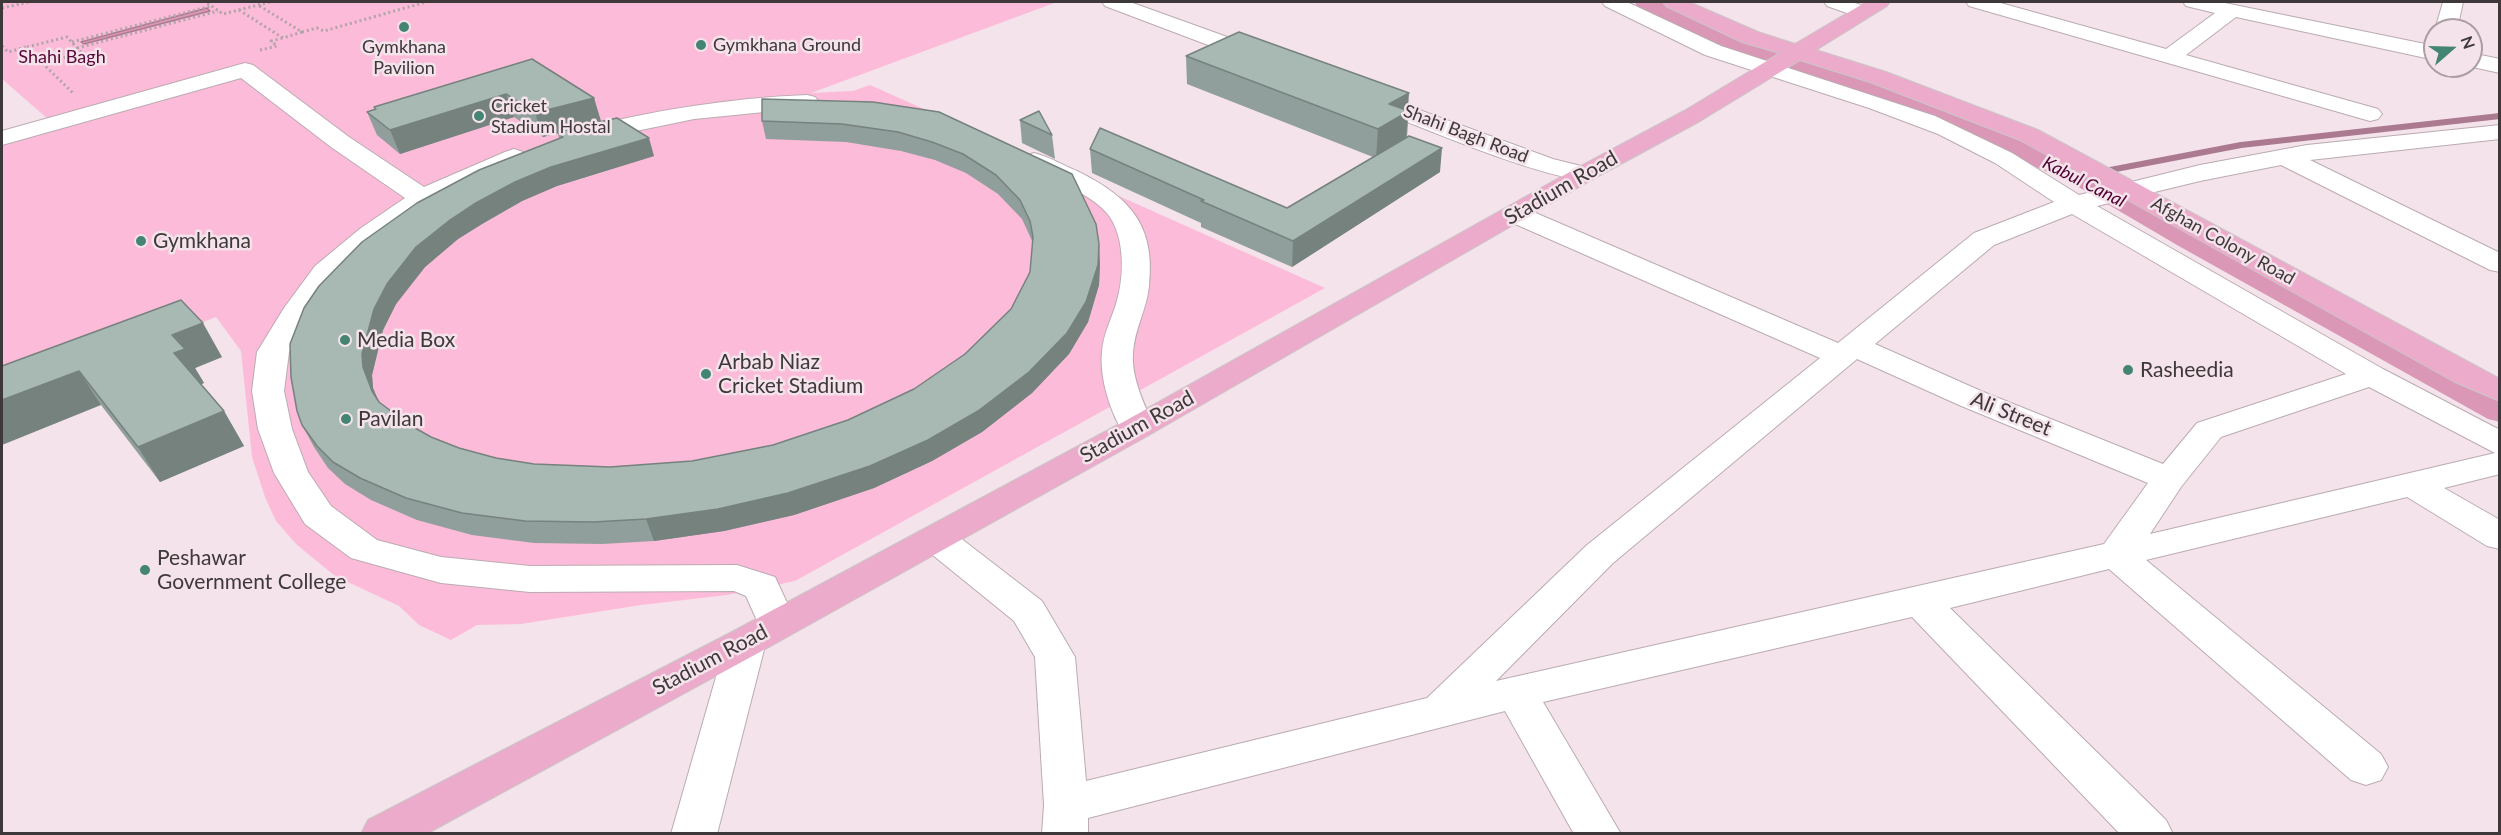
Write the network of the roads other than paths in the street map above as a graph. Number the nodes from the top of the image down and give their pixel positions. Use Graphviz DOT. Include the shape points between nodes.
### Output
graph roads {
  1 [pos="1113,2"];
  2 [pos="1612,2"];
  3 [pos="1673,2"];
  4 [pos="1834,2"];
  5 [pos="1880,2"];
  6 [pos="1976,2"];
  7 [pos="2193,2"];
  8 [pos="2453,2"];
  9 [pos="2231,10"];
  10 [pos="1861,12"];
  11 [pos="2449,18"];
  12 [pos="2423,50"];
  13 [pos="1798,52"];
  14 [pos="2169,57"];
  15 [pos="2483,63"];
  16 [pos="1278,64"];
  17 [pos="2499,66"];
  18 [pos="1770,68"];
  19 [pos="1345,89"];
  20 [pos="839,102"];
  21 [pos="2370,114"];
  22 [pos="2499,132"];
  23 [pos="2,138"];
  24 [pos="1008,149"];
  25 [pos="2284,157"];
  26 [pos="1584,174"];
  27 [pos="2124,190"];
  28 [pos="422,198"];
  29 [pos="2079,202"];
  30 [pos="1515,214"];
  31 [pos="2499,264"];
  32 [pos="1848,351"];
  33 [pos="2372,376"];
  34 [pos="2499,391"];
  35 [pos="1137,428"];
  36 [pos="2499,444"];
  37 [pos="2499,463"];
  38 [pos="2169,479"];
  39 [pos="2414,485"];
  40 [pos="2499,537"];
  41 [pos="937,538"];
  42 [pos="2116,555"];
  43 [pos="1920,601"];
  44 [pos="761,633"];
  45 [pos="1516,692"];
  46 [pos="1438,714"];
  47 [pos="2366,766"];
  48 [pos="1066,819"];
  49 [pos="384,834"];
  50 [pos="694,834"];
  51 [pos="1598,834"];
  52 [pos="2150,834"];
  1 -- 16 [label="street"];
  2 -- 18 [label="street" via="1726,55"];
  3 -- 13 [label="main road, Afghan Colony Road"];
  4 -- 10 [label="street"];
  5 -- 10 [label="main road, Stadium Road"];
  6 -- 14 [label="street"];
  7 -- 9 [label="street"];
  8 -- 11 [label="street"];
  9 -- 12 [label="street"];
  9 -- 14 [label="street"];
  10 -- 13 [label="main road, Stadium Road"];
  13 -- 18 [label="main road, Stadium Road"];
  13 -- 27 [label="main road, Afghan Colony Road" via="1944,101 2029,135"];
  14 -- 21 [label="street"];
  15 -- 17 [label="street"];
  18 -- 26 [label="main road, Stadium Road" via="1692,116"];
  18 -- 29 [label="street" via="1928,121 1984,147"];
  19 -- 26 [label="street, Shahi Bagh Road" via="1544,164"];
  20 -- 28 [label="street" via="778,102 623,124 550,145 469,175"];
  22 -- 25 [label="street"];
  23 -- 28 [label="street" via="245,70"];
  24 -- 35 [label="street" via="1091,189 1116,207 1130,234 1136,264 1133,296 1116,355"];
  25 -- 27 [label="street"];
  25 -- 31 [label="street"];
  26 -- 30 [label="main road, Stadium Road"];
  27 -- 29 [label="street"];
  27 -- 34 [label="main road, Afghan Colony Road"];
  28 -- 44 [label="street" via="325,272 273,352 268,391 275,429 291,473 318,515 364,549 441,570 530,579 737,578 762,586"];
  29 -- 32 [label="street" via="1984,239"];
  29 -- 33 [label="street"];
  30 -- 32 [label="street, Ali Street"];
  30 -- 35 [label="main road, Stadium Road"];
  32 -- 38 [label="street, Ali Street"];
  32 -- 46 [label="street" via="1600,554"];
  33 -- 36 [label="street"];
  33 -- 38 [label="street" via="2208,430"];
  35 -- 41 [label="main road, Stadium Road"];
  37 -- 39 [label="street"];
  38 -- 42 [label="street"];
  39 -- 40 [label="street"];
  39 -- 42 [label="street"];
  41 -- 44 [label="main road, Stadium Road"];
  41 -- 48 [label="street" via="1028,611 1055,657"];
  42 -- 43 [label="street"];
  42 -- 47 [label="street"];
  43 -- 45 [label="street"];
  43 -- 52 [label="street"];
  44 -- 49 [label="main road, Stadium Road"];
  44 -- 50 [label="street"];
  45 -- 46 [label="street"];
  45 -- 51 [label="street"];
  46 -- 48 [label="street"];
}
